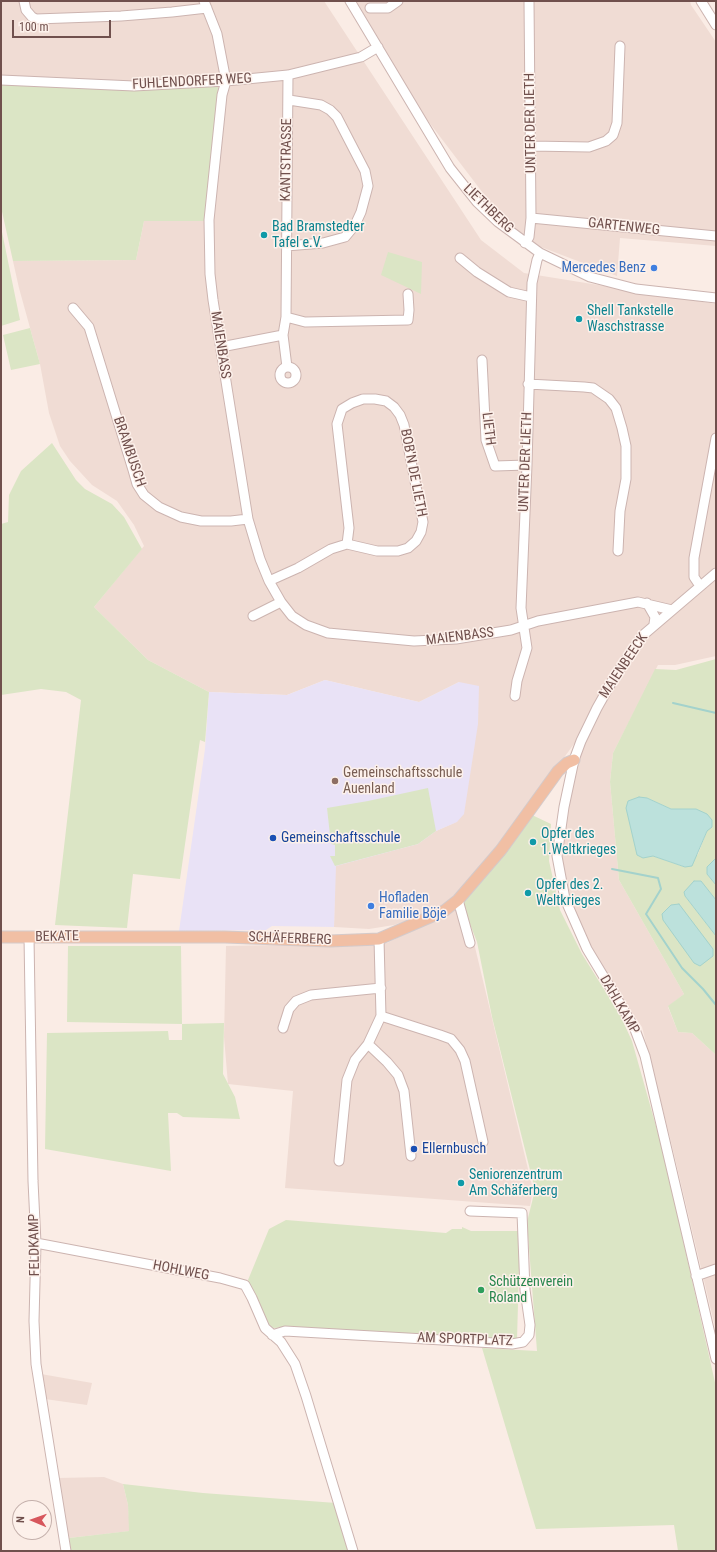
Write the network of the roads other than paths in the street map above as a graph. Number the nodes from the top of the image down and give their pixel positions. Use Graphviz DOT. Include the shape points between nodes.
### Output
graph roads {
  1 [pos="24,1"];
  2 [pos="350,1"];
  3 [pos="398,1"];
  4 [pos="529,1"];
  5 [pos="701,1"];
  6 [pos="206,5"];
  7 [pos="370,8"];
  8 [pos="716,25"];
  9 [pos="620,46"];
  10 [pos="378,47"];
  11 [pos="288,75"];
  12 [pos="1,80"];
  13 [pos="226,81"];
  14 [pos="289,100"];
  15 [pos="531,146"];
  16 [pos="531,218"];
  17 [pos="716,236"];
  18 [pos="525,243"];
  19 [pos="286,246"];
  20 [pos="540,253"];
  21 [pos="460,258"];
  22 [pos="408,294"];
  23 [pos="531,297"];
  24 [pos="716,298"];
  25 [pos="73,308"];
  26 [pos="286,318"];
  27 [pos="283,335"];
  28 [pos="221,347"];
  29 [pos="482,360"];
  30 [pos="287,367"];
  31 [pos="528,384"];
  32 [pos="716,438"];
  33 [pos="527,465"];
  34 [pos="248,519"];
  35 [pos="347,544"];
  36 [pos="618,551"];
  37 [pos="716,573"];
  38 [pos="269,581"];
  39 [pos="700,586"];
  40 [pos="281,602"];
  41 [pos="647,603"];
  42 [pos="672,610"];
  43 [pos="253,616"];
  44 [pos="654,624"];
  45 [pos="523,627"];
  46 [pos="515,696"];
  47 [pos="574,760"];
  48 [pos="458,900"];
  49 [pos="114,936"];
  50 [pos="1,937"];
  51 [pos="29,937"];
  52 [pos="379,940"];
  53 [pos="470,944"];
  54 [pos="381,988"];
  55 [pos="381,1016"];
  56 [pos="283,1028"];
  57 [pos="368,1044"];
  58 [pos="483,1142"];
  59 [pos="411,1156"];
  60 [pos="339,1161"];
  61 [pos="470,1211"];
  62 [pos="36,1243"];
  63 [pos="716,1269"];
  64 [pos="696,1276"];
  65 [pos="272,1335"];
  66 [pos="716,1359"];
  67 [pos="66,1551"];
  68 [pos="353,1551"];
  1 -- 6 [label="street" via="26,10 36,19 172,12"];
  2 -- 10 [label="street, LIETHBERG"];
  3 -- 7 [label="street" via="388,8"];
  4 -- 15 [label="street, UNTER DER LIETH"];
  5 -- 8 [label="street"];
  6 -- 13 [label="street" via="219,42"];
  9 -- 15 [label="street" via="617,123 613,135 606,141 589,147"];
  10 -- 11 [label="street, FUHLENDORFER WEG" via="361,57"];
  10 -- 18 [label="street, LIETHBERG" via="459,180 487,213"];
  11 -- 13 [label="street, FUHLENDORFER WEG"];
  11 -- 14 [label="street, KANTSTRASSE"];
  12 -- 13 [label="street, FUHLENDORFER WEG" via="134,86"];
  13 -- 28 [label="street, MAIENBASS" via="222,95 210,220 211,280"];
  14 -- 19 [label="street, KANTSTRASSE"];
  14 -- 19 [label="street" via="321,105 337,117 365,171 368,186 361,212 345,237 323,243"];
  15 -- 16 [label="street, UNTER DER LIETH"];
  16 -- 17 [label="street, GARTENWEG"];
  16 -- 18 [label="street, UNTER DER LIETH" via="529,237"];
  18 -- 20 [label="street, LIETHBERG"];
  19 -- 26 [label="street, KANTSTRASSE"];
  20 -- 23 [label="street, UNTER DER LIETH" via="533,274"];
  20 -- 24 [label="street, LIETHBERG" via="590,276 617,285"];
  21 -- 23 [label="street" via="509,292"];
  22 -- 26 [label="street" via="408,320 305,322"];
  23 -- 31 [label="street, UNTER DER LIETH"];
  25 -- 34 [label="street, BRAMBUSCH" via="89,327 132,470 144,495 159,507 201,521"];
  26 -- 27 [label="street, KANTSTRASSE"];
  27 -- 28 [label="street"];
  27 -- 30 [label="street, KANTSTRASSE"];
  28 -- 34 [label="street, MAIENBASS"];
  29 -- 33 [label="street, LIETH" via="486,440 495,466"];
  31 -- 33 [label="street, UNTER DER LIETH"];
  31 -- 36 [label="street" via="593,388 609,399 616,408 626,446 626,479 620,511"];
  32 -- 39 [label="street" via="694,558 694,576"];
  33 -- 45 [label="street, UNTER DER LIETH" via="521,608"];
  34 -- 38 [label="street, MAIENBASS"];
  35 -- 35 [label="street, BOB'N DE LIETH" via="349,528 337,424 342,409 363,399 375,398 394,407 404,425 423,522 416,541 408,548 398,551 377,551"];
  35 -- 38 [label="street" via="331,549"];
  37 -- 39 [label="street, MAIENBEECK"];
  38 -- 40 [label="street, MAIENBASS"];
  39 -- 42 [label="street, MAIENBEECK"];
  40 -- 43 [label="street"];
  40 -- 45 [label="street, MAIENBASS" via="292,616 306,625 328,633 357,637 426,641 456,639"];
  41 -- 42 [label="street, MAIENBASS"];
  41 -- 44 [label="street" via="655,617"];
  41 -- 45 [label="street, MAIENBASS" via="638,602 562,616"];
  42 -- 44 [label="street, MAIENBEECK"];
  44 -- 47 [label="street, MAIENBEECK" via="642,636 615,676 580,741"];
  45 -- 46 [label="street, UNTER DER LIETH" via="528,648 517,680"];
  47 -- 48 [label="main road, SCHÄFERBERG" via="567,762 558,771 501,850"];
  47 -- 64 [label="street, DAHLKAMP" via="557,856 565,899 587,949 634,1027 645,1056"];
  48 -- 52 [label="main road, SCHÄFERBERG" via="444,911"];
  48 -- 53 [label="street"];
  49 -- 51 [label="main road, BEKATE"];
  49 -- 52 [label="main road, SCHÄFERBERG"];
  50 -- 51 [label="main road, BEKATE"];
  51 -- 62 [label="street, FELDKAMP"];
  52 -- 54 [label="street"];
  54 -- 55 [label="street"];
  54 -- 56 [label="street" via="311,995 296,1001 289,1008"];
  55 -- 57 [label="street"];
  55 -- 58 [label="street" via="451,1039 460,1050 465,1061"];
  57 -- 59 [label="street" via="398,1075 404,1090"];
  57 -- 60 [label="street" via="355,1060 346,1080"];
  61 -- 65 [label="street, AM SPORTPLATZ" via="522,1213 525,1290 530,1325 529,1335 523,1342 512,1344 285,1332"];
  62 -- 65 [label="street, HOHLWEG" via="245,1285 265,1328"];
  62 -- 67 [label="street, FELDKAMP" via="36,1364"];
  63 -- 64 [label="street"];
  64 -- 66 [label="street, DAHLKAMP"];
  65 -- 68 [label="street, HOHLWEG" via="288,1353 299,1376"];
}
